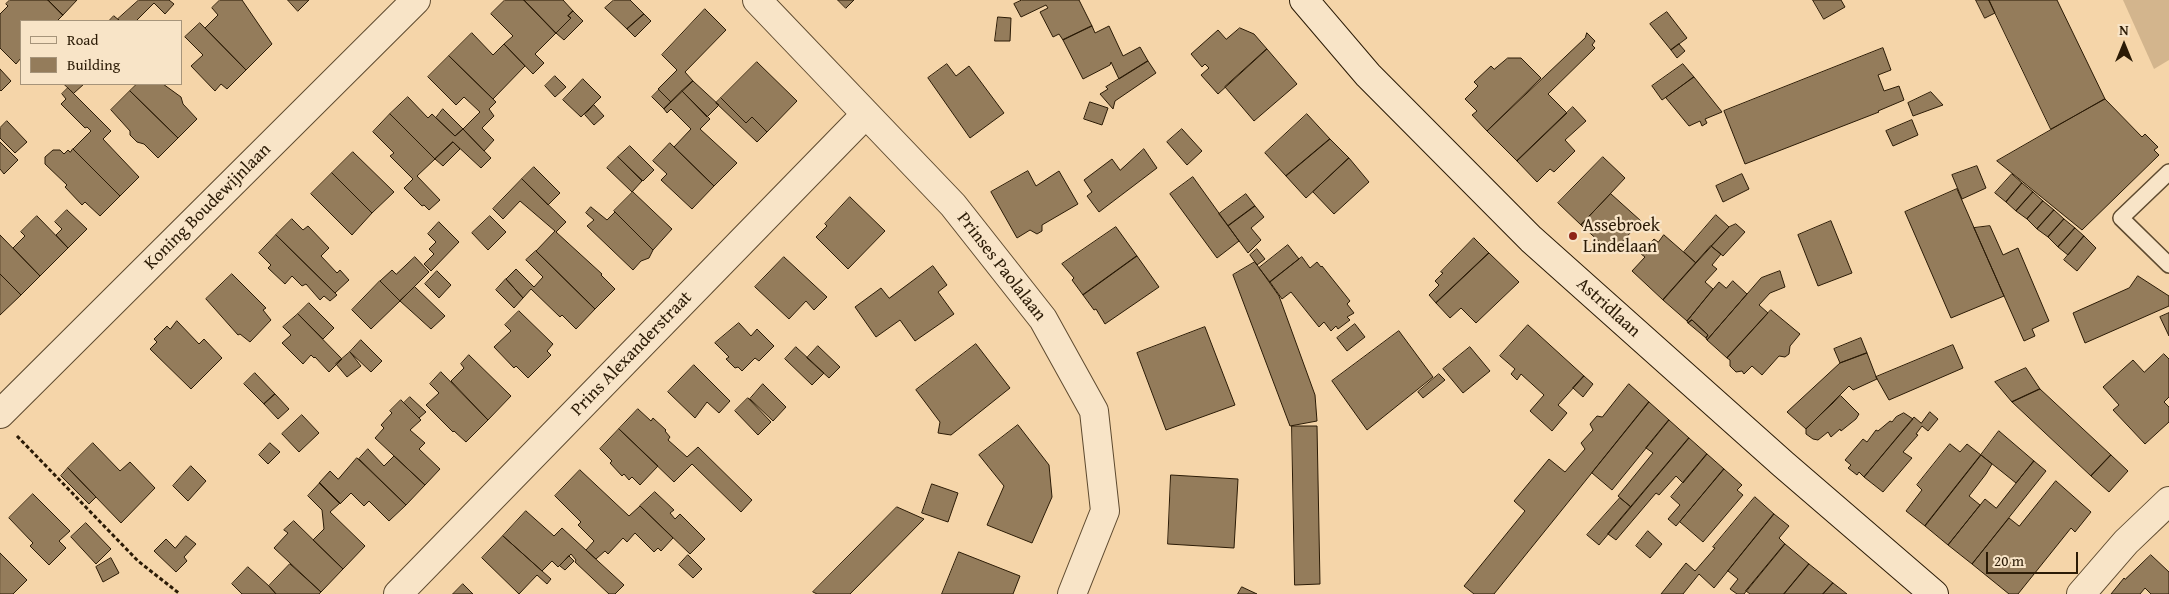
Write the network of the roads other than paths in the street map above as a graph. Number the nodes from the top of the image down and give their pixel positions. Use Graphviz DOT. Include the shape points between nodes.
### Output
graph roads {
  1 [pos="416,0"];
  2 [pos="757,0"];
  3 [pos="1304,0"];
  4 [pos="866,114"];
  5 [pos="2169,172"];
  6 [pos="2169,265"];
  7 [pos="6,422"];
  8 [pos="2169,501"];
  9 [pos="398,594"];
  10 [pos="1072,594"];
  11 [pos="1934,594"];
  12 [pos="2081,594"];
  1 -- 7 [label="street, Koning Boudewijnlaan"];
  2 -- 4 [label="street, Prinses Paolalaan"];
  3 -- 11 [label="street, Astridlaan" via="1368,74 1531,239"];
  4 -- 9 [label="street, Prins Alexanderstraat"];
  4 -- 10 [label="street, Prinses Paolalaan" via="953,205 1043,319 1094,412 1105,511"];
  5 -- 6 [label="lane" via="2121,218"];
  8 -- 12 [label="street" via="2126,542"];
}
